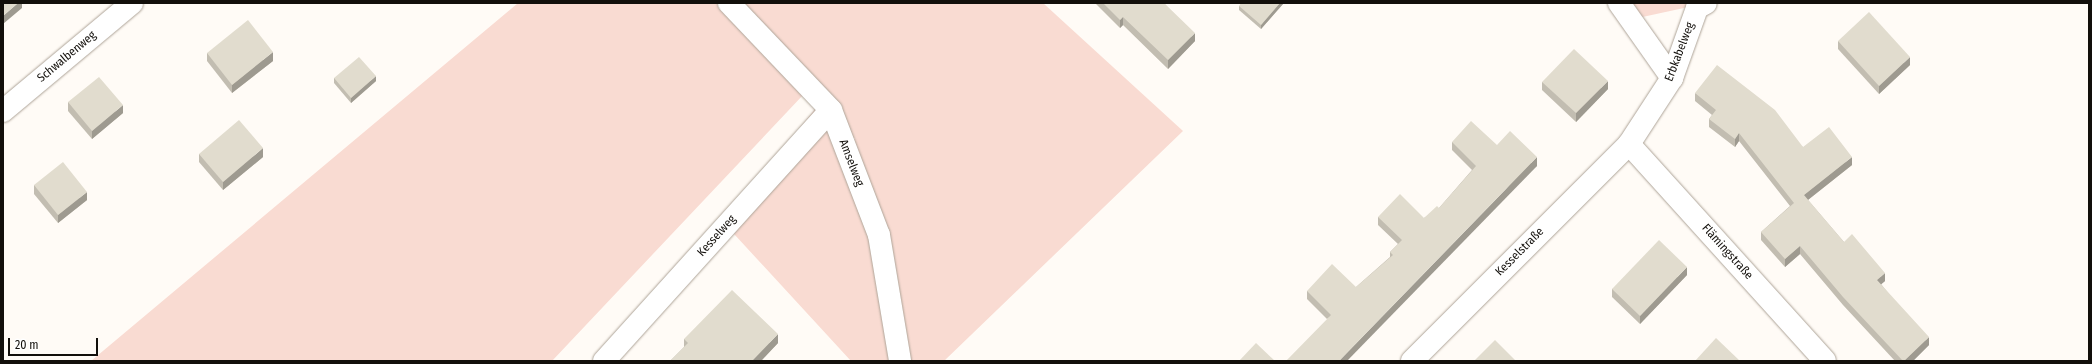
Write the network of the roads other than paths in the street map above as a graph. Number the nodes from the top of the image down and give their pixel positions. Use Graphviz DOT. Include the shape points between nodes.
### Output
graph roads {
  1 [pos="132,3"];
  2 [pos="729,3"];
  3 [pos="1619,3"];
  4 [pos="1706,3"];
  5 [pos="1672,78"];
  6 [pos="831,110"];
  7 [pos="3,111"];
  8 [pos="1629,144"];
  9 [pos="604,361"];
  10 [pos="900,361"];
  11 [pos="1412,361"];
  12 [pos="1825,361"];
  1 -- 7 [label="street, Schwalbenweg"];
  2 -- 6 [label="street, Amselweg"];
  3 -- 5 [label="street"];
  4 -- 5 [label="street, Erbkabelweg" via="1697,8"];
  5 -- 8 [label="street, Erbkabelweg"];
  6 -- 9 [label="street, Kesselweg"];
  6 -- 10 [label="street, Amselweg" via="879,235"];
  8 -- 11 [label="street, Kesselstraße"];
  8 -- 12 [label="street, Flämingstraße"];
}
